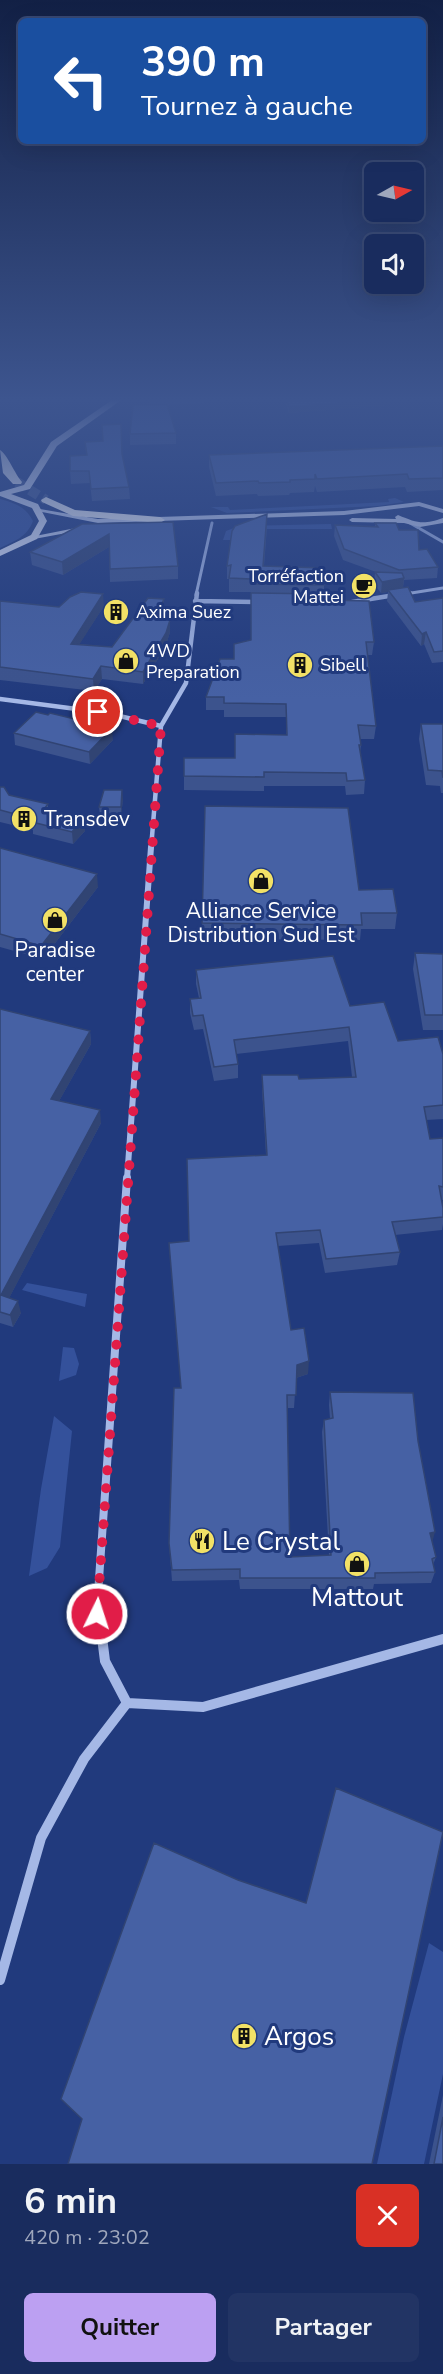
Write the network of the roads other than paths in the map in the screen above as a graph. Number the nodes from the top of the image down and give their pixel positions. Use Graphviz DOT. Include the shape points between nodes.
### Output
graph roads {
  1 [pos="16,499"];
  2 [pos="33,499"];
  3 [pos="46,500"];
  4 [pos="31,504"];
  5 [pos="399,509"];
  6 [pos="440,509"];
  7 [pos="40,511"];
  8 [pos="160,520"];
  9 [pos="407,522"];
  10 [pos="212,523"];
  11 [pos="442,523"];
  12 [pos="34,537"];
  13 [pos="443,542"];
  14 [pos="0,553"];
  15 [pos="443,588"];
  16 [pos="195,601"];
  17 [pos="263,602"];
  18 [pos="345,603"];
  19 [pos="0,699"];
  20 [pos="161,726"];
  21 [pos="443,1639"];
  22 [pos="127,1703"];
  23 [pos="0,1980"];
  1 -- 4 [label="main road"];
  2 -- 4 [label="main road"];
  3 -- 8 [label="highway" via="73,513"];
  4 -- 7 [label="main road"];
  5 -- 6 [label="street" via="411,505"];
  5 -- 8 [label="street"];
  5 -- 9 [label="street" via="396,515"];
  7 -- 8 [label="street" via="98,521"];
  7 -- 12 [label="main road" via="42,526"];
  9 -- 10 [label="street"];
  9 -- 11 [label="street"];
  9 -- 13 [label="street"];
  10 -- 12 [label="street" via="97,526"];
  10 -- 16 [label="street"];
  12 -- 14 [label="main road"];
  15 -- 18 [label="street"];
  16 -- 17 [label="street"];
  16 -- 20 [label="street" via="186,683"];
  19 -- 20 [label="street" via="107,713"];
  20 -- 22 [label="street" via="97,1614 105,1661"];
  21 -- 22 [label="street" via="203,1707"];
  22 -- 23 [label="street" via="84,1759 41,1838"];
}
